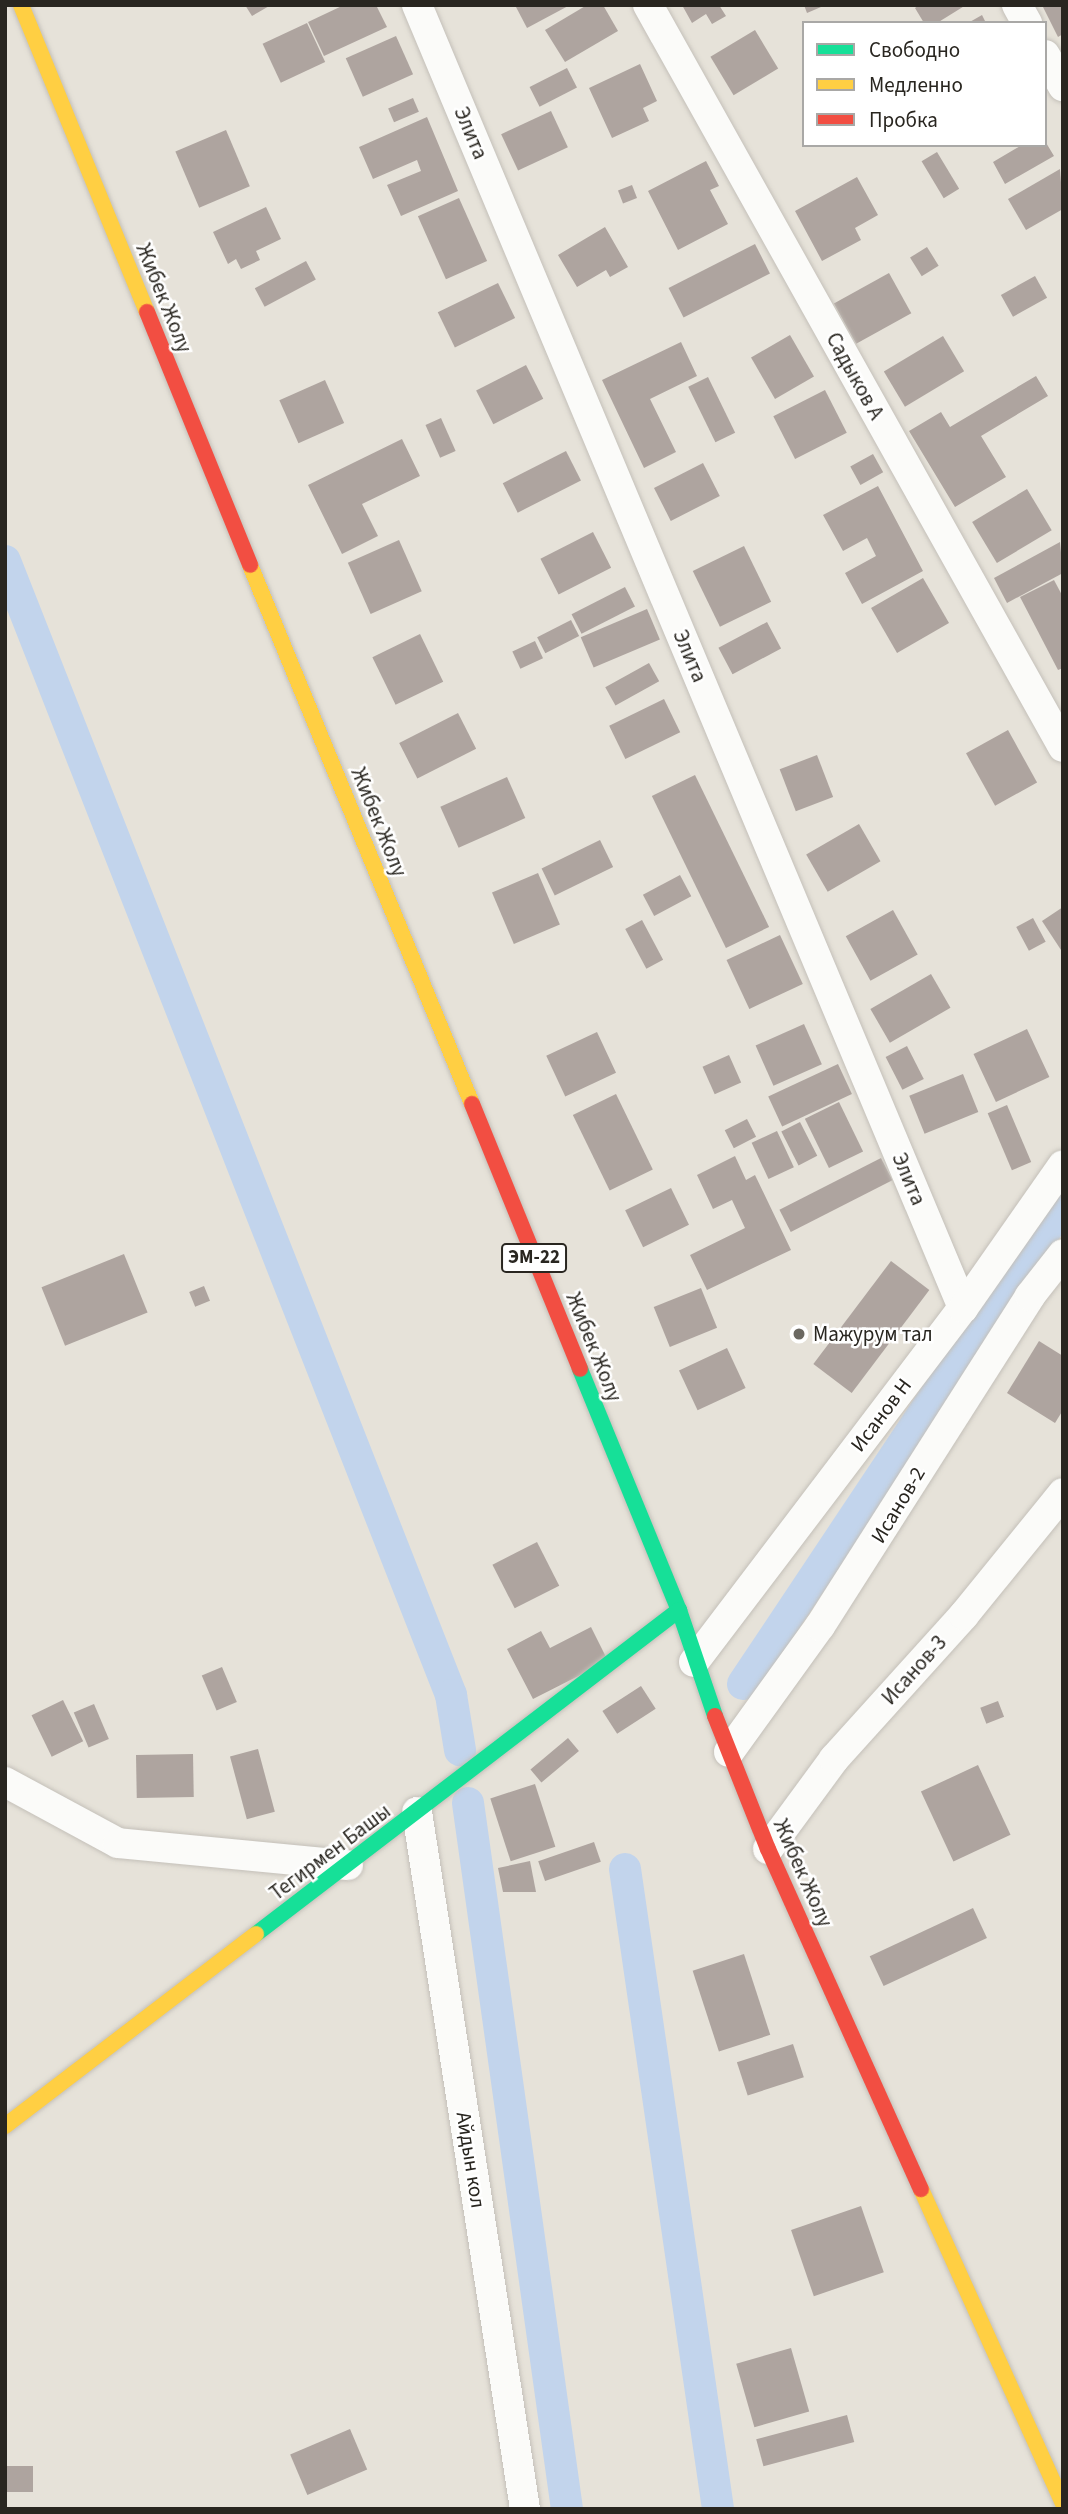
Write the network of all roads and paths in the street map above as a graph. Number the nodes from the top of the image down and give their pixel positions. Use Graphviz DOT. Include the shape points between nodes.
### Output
graph roads {
  1 [pos="21,5"];
  2 [pos="417,5"];
  3 [pos="648,5"];
  4 [pos="1017,5"];
  5 [pos="1026,21"];
  6 [pos="1047,58"];
  7 [pos="1063,86"];
  8 [pos="1063,747"];
  9 [pos="1063,1165"];
  10 [pos="1063,1254"];
  11 [pos="963,1307"];
  12 [pos="1063,1493"];
  13 [pos="679,1610"];
  14 [pos="694,1662"];
  15 [pos="729,1752"];
  16 [pos="5,1782"];
  17 [pos="417,1812"];
  18 [pos="768,1849"];
  19 [pos="348,1865"];
  20 [pos="5,2126"];
  21 [pos="1063,2503"];
  22 [pos="525,2509"];
  1 -- 13 [label="main road, Жибек Жолу / ЭМ-22"];
  2 -- 11 [label="street, Элита"];
  3 -- 8 [label="street, Садыков А"];
  4 -- 5 [label="street"];
  6 -- 7 [label="street"];
  9 -- 11 [label="street, Исанов Н"];
  10 -- 15 [label="street, Исанов-2" via="1030,1296 827,1615"];
  11 -- 14 [label="street, Исанов Н"];
  12 -- 18 [label="street, Исанов-3" via="964,1615 834,1759"];
  13 -- 14 [label="main road, Жибек Жолу / ЭМ-22"];
  13 -- 17 [label="main road, Тегирмен Башы"];
  14 -- 15 [label="main road, Жибек Жолу / ЭМ-22"];
  15 -- 18 [label="main road, Жибек Жолу / ЭМ-22"];
  16 -- 19 [label="street" via="118,1843"];
  17 -- 19 [label="main road, Тегирмен Башы"];
  17 -- 22 [label="street, Айдын кол"];
  18 -- 21 [label="main road, Жибек Жолу / ЭМ-22"];
  19 -- 20 [label="main road, Тегирмен Башы"];
}
